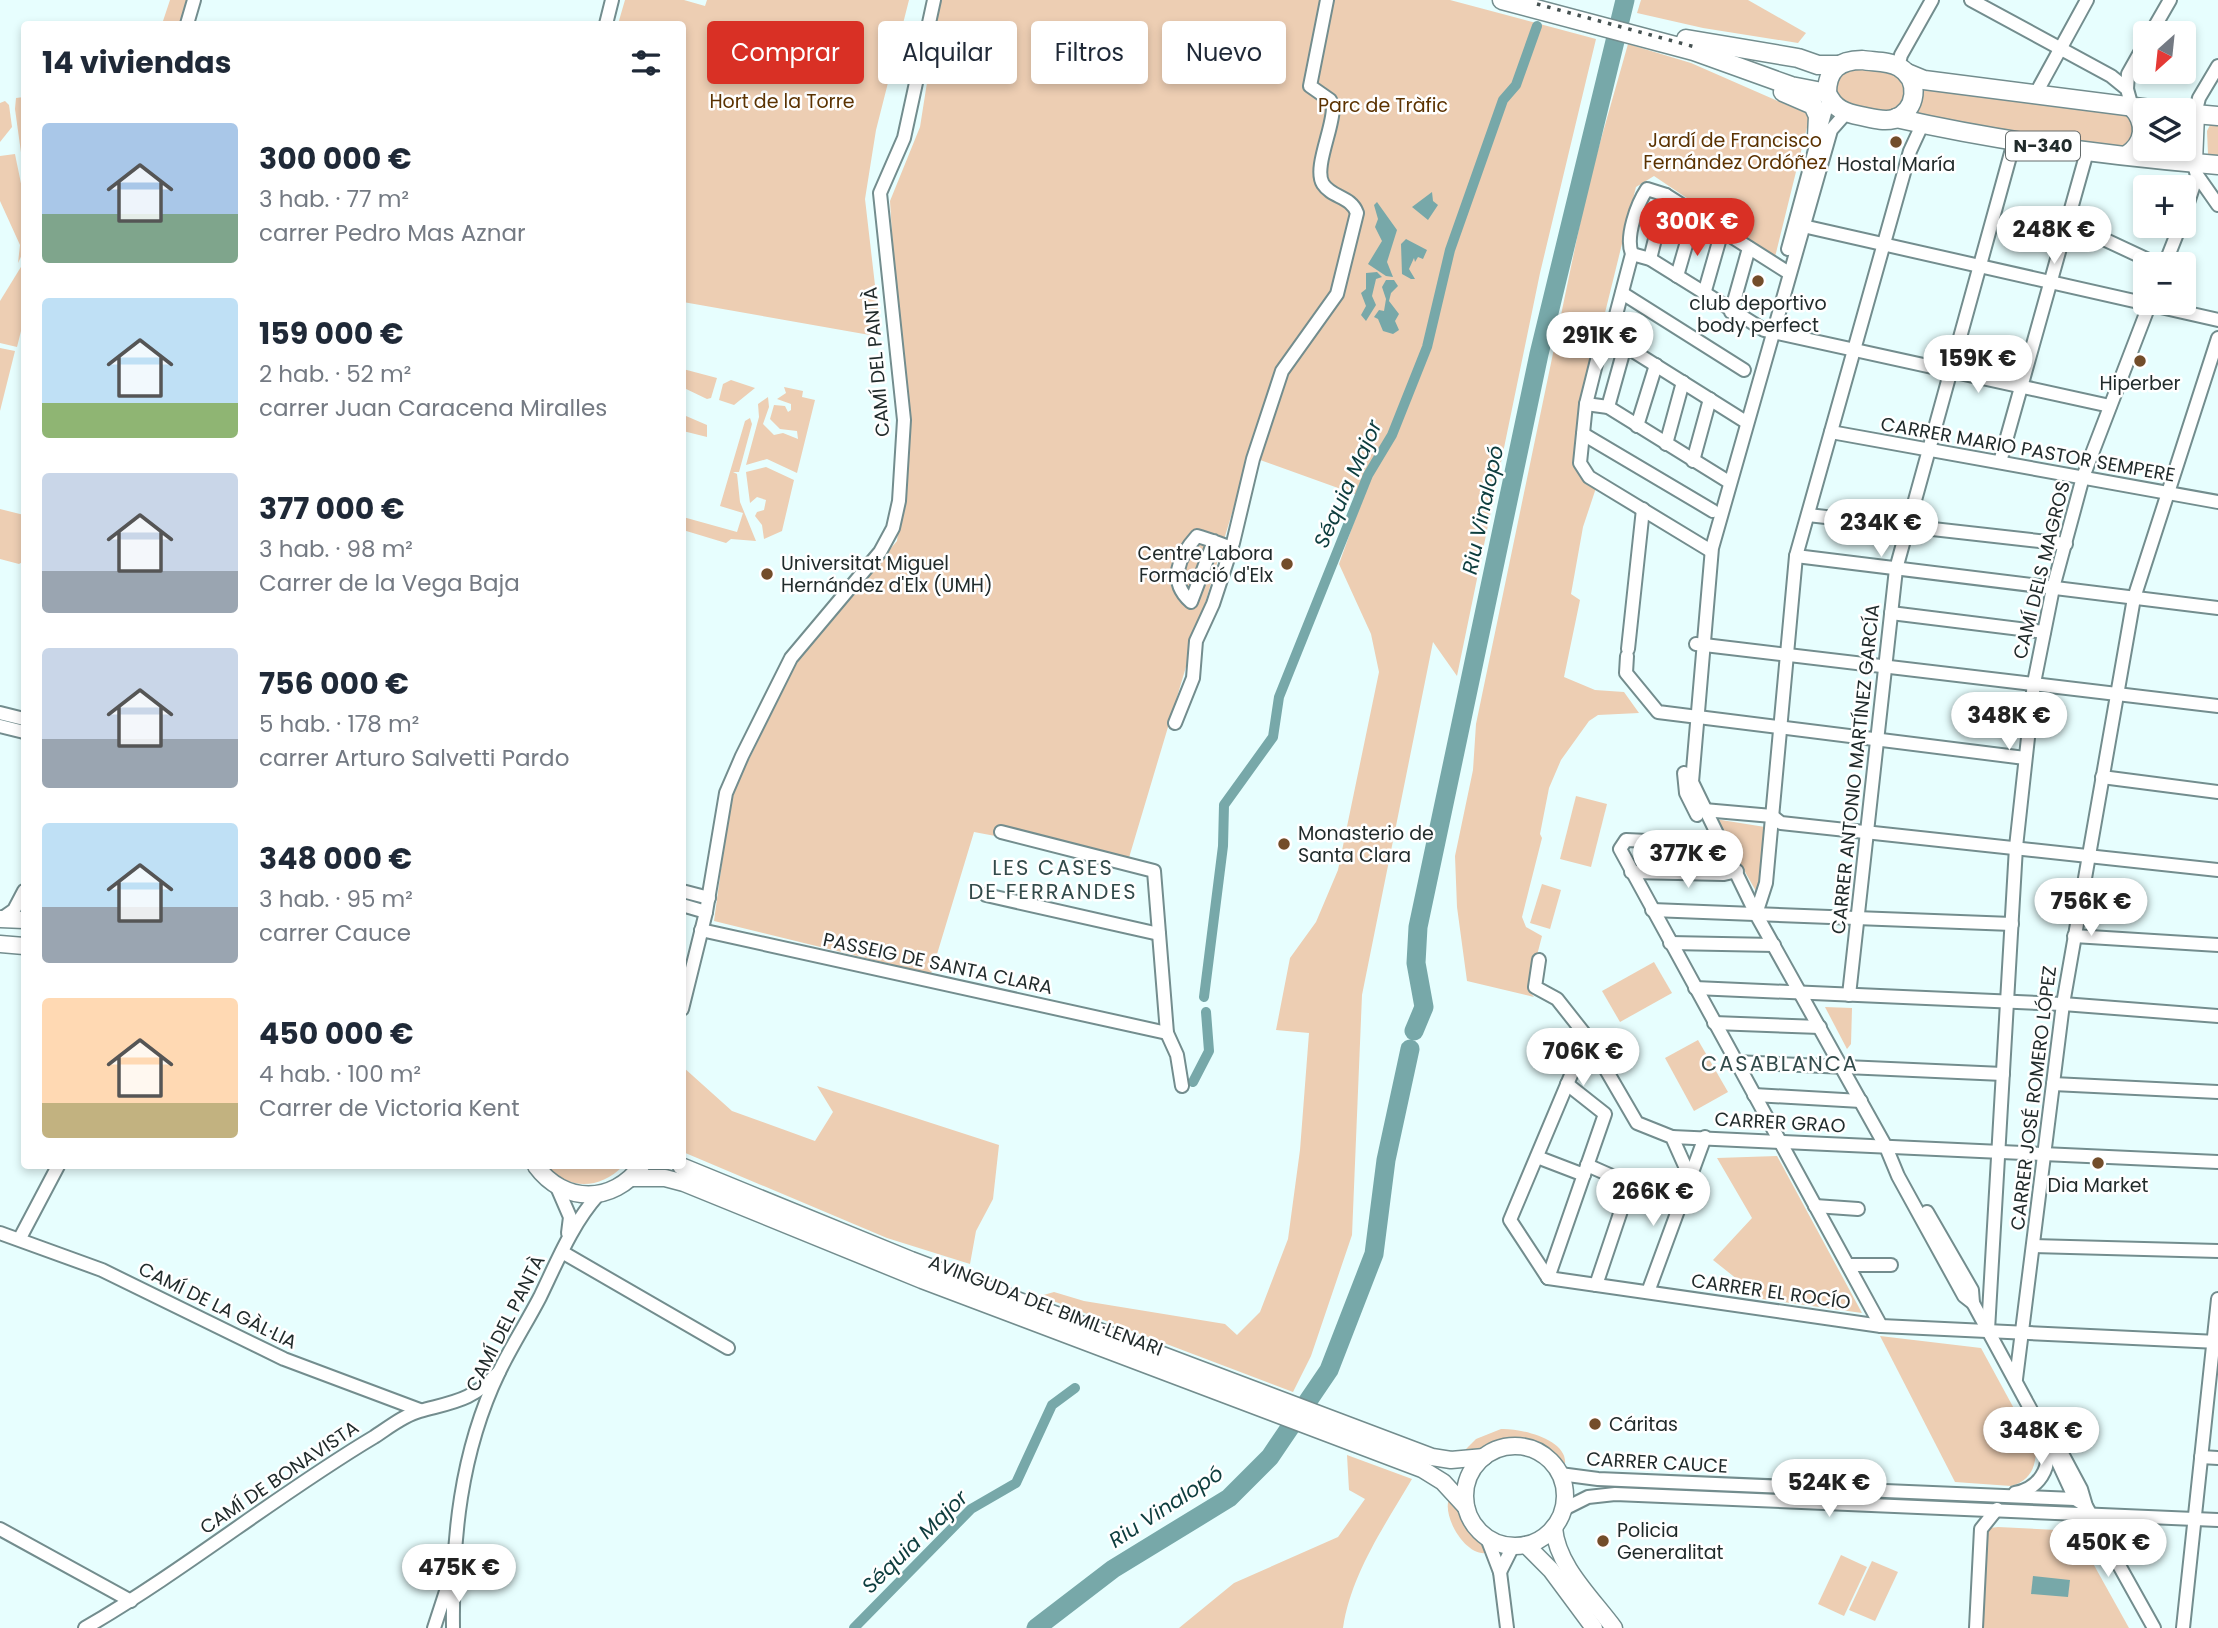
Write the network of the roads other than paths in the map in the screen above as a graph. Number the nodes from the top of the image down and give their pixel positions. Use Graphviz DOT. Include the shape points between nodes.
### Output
graph roads {
  1 [pos="194,0"];
  2 [pos="612,0"];
  3 [pos="934,0"];
  4 [pos="1328,0"];
  5 [pos="1502,0"];
  6 [pos="1932,0"];
  7 [pos="1972,0"];
  8 [pos="2087,0"];
  9 [pos="2169,0"];
  10 [pos="1539,5"];
  11 [pos="188,21"];
  12 [pos="607,21"];
  13 [pos="2158,21"];
  14 [pos="1695,46"];
  15 [pos="2061,48"];
  16 [pos="1837,65"];
  17 [pos="2133,65"];
  18 [pos="2218,66"];
  19 [pos="1902,70"];
  20 [pos="1751,72"];
  21 [pos="2127,89"];
  22 [pos="1828,95"];
  23 [pos="2035,95"];
  24 [pos="2196,103"];
  25 [pos="2133,107"];
  26 [pos="1846,113"];
  27 [pos="2196,114"];
  28 [pos="2218,116"];
  29 [pos="1896,118"];
  30 [pos="1922,125"];
  31 [pos="1817,137"];
  32 [pos="2014,142"];
  33 [pos="2133,150"];
  34 [pos="2087,152"];
  35 [pos="2127,155"];
  36 [pos="2194,161"];
  37 [pos="2218,164"];
  38 [pos="2195,169"];
  39 [pos="2194,175"];
  40 [pos="1666,195"];
  41 [pos="2218,205"];
  42 [pos="1695,214"];
  43 [pos="2067,222"];
  44 [pos="1803,226"];
  45 [pos="1722,231"];
  46 [pos="1884,245"];
  47 [pos="1749,248"];
  48 [pos="2133,253"];
  49 [pos="1632,254"];
  50 [pos="1650,259"];
  51 [pos="1979,267"];
  52 [pos="1785,271"];
  53 [pos="1677,276"];
  54 [pos="2050,282"];
  55 [pos="1622,293"];
  56 [pos="1704,295"];
  57 [pos="2133,300"];
  58 [pos="1731,312"];
  59 [pos="2146,315"];
  60 [pos="2196,315"];
  61 [pos="2218,320"];
  62 [pos="1612,330"];
  63 [pos="1768,331"];
  64 [pos="2218,338"];
  65 [pos="1625,346"];
  66 [pos="1853,352"];
  67 [pos="1656,365"];
  68 [pos="1744,370"];
  69 [pos="1950,372"];
  70 [pos="1683,382"];
  71 [pos="2021,387"];
  72 [pos="1710,399"];
  73 [pos="1587,404"];
  74 [pos="2110,405"];
  75 [pos="1608,407"];
  76 [pos="1743,420"];
  77 [pos="1637,426"];
  78 [pos="1830,432"];
  79 [pos="1583,434"];
  80 [pos="1666,444"];
  81 [pos="1929,450"];
  82 [pos="1693,461"];
  83 [pos="2000,462"];
  84 [pos="2083,477"];
  85 [pos="1726,481"];
  86 [pos="2168,494"];
  87 [pos="2218,502"];
  88 [pos="1643,509"];
  89 [pos="1713,510"];
  90 [pos="1808,515"];
  91 [pos="1907,528"];
  92 [pos="1214,541"];
  93 [pos="2066,544"];
  94 [pos="1232,548"];
  95 [pos="1708,549"];
  96 [pos="1796,556"];
  97 [pos="1896,569"];
  98 [pos="2053,588"];
  99 [pos="2134,598"];
  100 [pos="2218,608"];
  101 [pos="1891,613"];
  102 [pos="2044,632"];
  103 [pos="1699,644"];
  104 [pos="1786,654"];
  105 [pos="1885,666"];
  106 [pos="2034,683"];
  107 [pos="2118,694"];
  108 [pos="2218,706"];
  109 [pos="0,713"];
  110 [pos="1693,717"];
  111 [pos="21,718"];
  112 [pos="1175,723"];
  113 [pos="0,726"];
  114 [pos="1779,729"];
  115 [pos="21,731"];
  116 [pos="1877,740"];
  117 [pos="2025,758"];
  118 [pos="2102,777"];
  119 [pos="1688,783"];
  120 [pos="2218,792"];
  121 [pos="1704,810"];
  122 [pos="1772,816"];
  123 [pos="1869,831"];
  124 [pos="1001,832"];
  125 [pos="1713,844"];
  126 [pos="2016,847"];
  127 [pos="2089,855"];
  128 [pos="2218,870"];
  129 [pos="1631,872"];
  130 [pos="1734,873"];
  131 [pos="686,892"];
  132 [pos="986,895"];
  133 [pos="21,897"];
  134 [pos="709,898"];
  135 [pos="686,906"];
  136 [pos="1651,910"];
  137 [pos="706,912"];
  138 [pos="1756,914"];
  139 [pos="0,919"];
  140 [pos="1860,919"];
  141 [pos="21,920"];
  142 [pos="2012,924"];
  143 [pos="701,930"];
  144 [pos="1158,934"];
  145 [pos="2074,936"];
  146 [pos="1670,943"];
  147 [pos="0,944"];
  148 [pos="1774,945"];
  149 [pos="2218,945"];
  150 [pos="21,946"];
  151 [pos="1539,960"];
  152 [pos="1695,988"];
  153 [pos="686,992"];
  154 [pos="1801,993"];
  155 [pos="1849,995"];
  156 [pos="2008,1002"];
  157 [pos="2063,1004"];
  158 [pos="2218,1016"];
  159 [pos="1714,1023"];
  160 [pos="1819,1027"];
  161 [pos="1167,1033"];
  162 [pos="1587,1037"];
  163 [pos="1735,1062"];
  164 [pos="1842,1067"];
  165 [pos="2003,1074"];
  166 [pos="1567,1084"];
  167 [pos="2053,1084"];
  168 [pos="1182,1086"];
  169 [pos="2218,1092"];
  170 [pos="1754,1095"];
  171 [pos="1861,1101"];
  172 [pos="1672,1137"];
  173 [pos="1705,1137"];
  174 [pos="1778,1139"];
  175 [pos="1886,1147"];
  176 [pos="2000,1151"];
  177 [pos="2045,1152"];
  178 [pos="1536,1157"];
  179 [pos="2218,1162"];
  180 [pos="686,1168"];
  181 [pos="56,1169"];
  182 [pos="539,1169"];
  183 [pos="1585,1170"];
  184 [pos="636,1172"];
  185 [pos="1689,1175"];
  186 [pos="557,1187"];
  187 [pos="598,1195"];
  188 [pos="1815,1206"];
  189 [pos="1858,1209"];
  190 [pos="0,1233"];
  191 [pos="20,1238"];
  192 [pos="2033,1246"];
  193 [pos="565,1248"];
  194 [pos="2218,1251"];
  195 [pos="1848,1265"];
  196 [pos="1891,1265"];
  197 [pos="1548,1278"];
  198 [pos="1992,1282"];
  199 [pos="1596,1285"];
  200 [pos="1972,1290"];
  201 [pos="1648,1292"];
  202 [pos="2218,1299"];
  203 [pos="1973,1303"];
  204 [pos="1881,1326"];
  205 [pos="1989,1331"];
  206 [pos="2023,1332"];
  207 [pos="2216,1342"];
  208 [pos="728,1348"];
  209 [pos="1174,1368"];
  210 [pos="499,1372"];
  211 [pos="2015,1379"];
  212 [pos="2213,1391"];
  213 [pos="420,1410"];
  214 [pos="2036,1419"];
  215 [pos="1484,1457"];
  216 [pos="2201,1457"];
  217 [pos="2218,1458"];
  218 [pos="1560,1474"];
  219 [pos="2004,1495"];
  220 [pos="1466,1507"];
  221 [pos="2084,1507"];
  222 [pos="1997,1508"];
  223 [pos="1564,1509"];
  224 [pos="2194,1519"];
  225 [pos="2218,1520"];
  226 [pos="1554,1528"];
  227 [pos="0,1529"];
  228 [pos="1487,1538"];
  229 [pos="1519,1545"];
  230 [pos="453,1571"];
  231 [pos="1500,1572"];
  232 [pos="131,1601"];
  233 [pos="85,1628"];
  234 [pos="434,1628"];
  235 [pos="453,1628"];
  236 [pos="1507,1628"];
  237 [pos="1594,1628"];
  238 [pos="1614,1628"];
  239 [pos="1976,1628"];
  240 [pos="2154,1628"];
  241 [pos="2183,1628"];
  1 -- 11 [label="street"];
  2 -- 12 [label="street"];
  3 -- 134 [label="street, CAMÍ DEL PANTÀ" via="904,138 880,193 904,420 900,501 880,552 791,658 742,756 726,793"];
  4 -- 94 [label="street" via="1310,76 1310,86 1333,106 1320,173 1323,184 1351,202 1357,214 1337,294 1282,371 1253,459"];
  5 -- 10 [label="highway"];
  6 -- 19 [label="street" via="1900,55"];
  7 -- 15 [label="street"];
  8 -- 15 [label="street"];
  9 -- 13 [label="street"];
  10 -- 14 [label="highway"];
  14 -- 16 [label="highway"];
  14 -- 20 [label="highway"];
  15 -- 21 [label="street"];
  15 -- 23 [label="street"];
  16 -- 19 [label="highway" via="1862,60"];
  16 -- 22 [label="highway" via="1828,80"];
  17 -- 21 [label="street"];
  18 -- 24 [label="street"];
  19 -- 23 [label="highway" via="1924,80"];
  19 -- 29 [label="highway" via="1913,84 1913,101"];
  20 -- 22 [label="highway"];
  20 -- 31 [label="highway" via="1765,85 1813,105 1818,116"];
  21 -- 25 [label="street"];
  22 -- 26 [label="highway"];
  22 -- 31 [label="street"];
  23 -- 25 [label="highway"];
  26 -- 29 [label="highway, N-340"];
  26 -- 44 [label="street" via="1831,130"];
  27 -- 28 [label="highway"];
  29 -- 30 [label="highway, N-340"];
  30 -- 32 [label="highway, N-340"];
  30 -- 46 [label="street" via="1910,151"];
  31 -- 52 [label="street"];
  32 -- 34 [label="highway, N-340"];
  32 -- 51 [label="street, CARRER ANTONIO MARTÍNEZ GARCÍA"];
  33 -- 35 [label="highway"];
  34 -- 35 [label="highway, N-340"];
  34 -- 43 [label="street"];
  35 -- 38 [label="highway, N-340"];
  36 -- 38 [label="highway"];
  37 -- 38 [label="highway, N-340"];
  38 -- 39 [label="street"];
  38 -- 41 [label="street"];
  40 -- 42 [label="street"];
  40 -- 49 [label="street" via="1647,189 1641,198 1629,246"];
  40 -- 50 [label="street"];
  42 -- 45 [label="street"];
  42 -- 53 [label="street"];
  43 -- 48 [label="street"];
  43 -- 54 [label="street"];
  44 -- 46 [label="street"];
  44 -- 52 [label="street"];
  45 -- 47 [label="street"];
  45 -- 56 [label="street"];
  46 -- 51 [label="street"];
  46 -- 66 [label="street"];
  47 -- 52 [label="street"];
  47 -- 58 [label="street"];
  49 -- 50 [label="street"];
  49 -- 55 [label="street"];
  50 -- 53 [label="street"];
  51 -- 54 [label="street"];
  51 -- 69 [label="street, CARRER ANTONIO MARTÍNEZ GARCÍA"];
  52 -- 63 [label="street"];
  53 -- 56 [label="street"];
  54 -- 57 [label="street"];
  54 -- 71 [label="street"];
  55 -- 62 [label="street"];
  55 -- 68 [label="street"];
  56 -- 58 [label="street"];
  58 -- 63 [label="street"];
  59 -- 74 [label="street, CAMÍ DELS MAGROS"];
  60 -- 61 [label="street"];
  62 -- 65 [label="street"];
  62 -- 73 [label="street" via="1601,344"];
  63 -- 66 [label="street"];
  63 -- 76 [label="street"];
  64 -- 86 [label="street, CARRER JOSÉ ROMERO LÓPEZ"];
  65 -- 67 [label="street"];
  65 -- 75 [label="street"];
  66 -- 69 [label="street"];
  66 -- 78 [label="street"];
  67 -- 70 [label="street"];
  67 -- 77 [label="street"];
  69 -- 71 [label="street"];
  69 -- 81 [label="street, CARRER ANTONIO MARTÍNEZ GARCÍA"];
  70 -- 72 [label="street"];
  70 -- 80 [label="street"];
  71 -- 74 [label="street"];
  71 -- 83 [label="street"];
  72 -- 76 [label="street"];
  72 -- 82 [label="street"];
  73 -- 75 [label="street"];
  73 -- 79 [label="street"];
  74 -- 84 [label="street, CAMÍ DELS MAGROS"];
  75 -- 77 [label="street"];
  76 -- 85 [label="street"];
  77 -- 80 [label="street"];
  78 -- 81 [label="street, CARRER MARIO PASTOR SEMPERE"];
  78 -- 90 [label="street"];
  79 -- 88 [label="street" via="1580,463 1589,477"];
  79 -- 89 [label="street"];
  80 -- 82 [label="street"];
  81 -- 83 [label="street, CARRER MARIO PASTOR SEMPERE"];
  81 -- 91 [label="street, CARRER ANTONIO MARTÍNEZ GARCÍA"];
  82 -- 85 [label="street"];
  83 -- 84 [label="street, CARRER MARIO PASTOR SEMPERE"];
  84 -- 86 [label="street, CARRER MARIO PASTOR SEMPERE"];
  84 -- 93 [label="street, CAMÍ DELS MAGROS"];
  85 -- 89 [label="street"];
  85 -- 95 [label="street"];
  86 -- 87 [label="street, CARRER MARIO PASTOR SEMPERE"];
  86 -- 99 [label="street, CARRER JOSÉ ROMERO LÓPEZ"];
  88 -- 95 [label="street"];
  88 -- 110 [label="street" via="1626,673 1652,709"];
  89 -- 95 [label="street"];
  90 -- 91 [label="street"];
  90 -- 96 [label="street"];
  91 -- 93 [label="street"];
  91 -- 97 [label="street, CARRER ANTONIO MARTÍNEZ GARCÍA"];
  92 -- 92 [label="street" via="1197,536 1188,547 1176,579 1179,591 1191,602"];
  92 -- 94 [label="street"];
  93 -- 98 [label="street, CAMÍ DELS MAGROS"];
  94 -- 112 [label="street" via="1196,641 1193,678"];
  95 -- 103 [label="street"];
  96 -- 97 [label="street"];
  96 -- 104 [label="street"];
  97 -- 98 [label="street"];
  97 -- 101 [label="street, CARRER ANTONIO MARTÍNEZ GARCÍA"];
  98 -- 99 [label="street"];
  98 -- 102 [label="street, CAMÍ DELS MAGROS"];
  99 -- 100 [label="street"];
  99 -- 107 [label="street, CARRER JOSÉ ROMERO LÓPEZ"];
  101 -- 102 [label="street"];
  101 -- 105 [label="street, CARRER ANTONIO MARTÍNEZ GARCÍA"];
  102 -- 106 [label="street, CAMÍ DELS MAGROS"];
  103 -- 104 [label="street"];
  103 -- 110 [label="street"];
  104 -- 105 [label="street"];
  104 -- 114 [label="street"];
  105 -- 106 [label="street"];
  105 -- 116 [label="street, CARRER ANTONIO MARTÍNEZ GARCÍA"];
  106 -- 107 [label="street"];
  106 -- 117 [label="street, CAMÍ DELS MAGROS"];
  107 -- 108 [label="street"];
  107 -- 118 [label="street, CARRER JOSÉ ROMERO LÓPEZ"];
  109 -- 111 [label="street"];
  110 -- 114 [label="street"];
  110 -- 119 [label="street"];
  113 -- 115 [label="street"];
  114 -- 116 [label="street"];
  114 -- 122 [label="street"];
  116 -- 117 [label="street"];
  116 -- 123 [label="street, CARRER ANTONIO MARTÍNEZ GARCÍA"];
  117 -- 126 [label="street, CAMÍ DELS MAGROS"];
  118 -- 120 [label="street"];
  118 -- 127 [label="street, CARRER JOSÉ ROMERO LÓPEZ"];
  119 -- 121 [label="street"];
  119 -- 125 [label="street" via="1689,801"];
  121 -- 122 [label="street"];
  121 -- 130 [label="street"];
  122 -- 123 [label="street" via="1781,823"];
  122 -- 138 [label="street" via="1766,883"];
  123 -- 126 [label="street"];
  123 -- 140 [label="street, CARRER ANTONIO MARTÍNEZ GARCÍA"];
  124 -- 144 [label="street" via="1154,871"];
  125 -- 129 [label="street" via="1629,840 1621,844 1621,854"];
  125 -- 130 [label="street"];
  126 -- 127 [label="street"];
  126 -- 142 [label="street, CAMÍ DELS MAGROS"];
  127 -- 128 [label="street"];
  127 -- 145 [label="street, CARRER JOSÉ ROMERO LÓPEZ"];
  129 -- 130 [label="street"];
  129 -- 136 [label="street"];
  130 -- 138 [label="street"];
  131 -- 134 [label="street"];
  132 -- 144 [label="street"];
  133 -- 139 [label="street" via="14,910"];
  134 -- 137 [label="street, CAMÍ DEL PANTÀ"];
  135 -- 137 [label="street"];
  136 -- 138 [label="street"];
  136 -- 146 [label="street"];
  137 -- 143 [label="street, CAMÍ DEL PANTÀ"];
  138 -- 140 [label="street"];
  138 -- 148 [label="street"];
  139 -- 141 [label="main road"];
  140 -- 142 [label="street"];
  140 -- 155 [label="street, CARRER ANTONIO MARTÍNEZ GARCÍA"];
  142 -- 156 [label="street, CAMÍ DELS MAGROS"];
  143 -- 153 [label="street, CAMÍ DEL PANTÀ"];
  143 -- 161 [label="street, PASSEIG DE SANTA CLARA"];
  144 -- 161 [label="street"];
  145 -- 149 [label="street"];
  145 -- 157 [label="street, CARRER JOSÉ ROMERO LÓPEZ"];
  146 -- 148 [label="street"];
  146 -- 152 [label="street"];
  147 -- 150 [label="main road"];
  148 -- 154 [label="street"];
  151 -- 162 [label="street" via="1535,987 1557,999"];
  152 -- 154 [label="street"];
  152 -- 159 [label="street"];
  154 -- 155 [label="street"];
  154 -- 160 [label="street"];
  155 -- 156 [label="street"];
  156 -- 157 [label="street"];
  156 -- 165 [label="street, CAMÍ DELS MAGROS"];
  157 -- 158 [label="street"];
  157 -- 167 [label="street, CARRER JOSÉ ROMERO LÓPEZ"];
  159 -- 160 [label="street"];
  159 -- 163 [label="street"];
  160 -- 164 [label="street"];
  161 -- 168 [label="street" via="1177,1055"];
  162 -- 166 [label="street"];
  162 -- 172 [label="street" via="1637,1123"];
  163 -- 164 [label="street"];
  163 -- 170 [label="street"];
  164 -- 165 [label="street"];
  164 -- 171 [label="street"];
  165 -- 176 [label="street, CAMÍ DELS MAGROS"];
  166 -- 178 [label="street"];
  166 -- 183 [label="street" via="1605,1114"];
  167 -- 169 [label="street"];
  167 -- 177 [label="street, CARRER JOSÉ ROMERO LÓPEZ"];
  170 -- 171 [label="street"];
  170 -- 174 [label="street"];
  171 -- 175 [label="street"];
  172 -- 173 [label="street, CARRER GRAO"];
  172 -- 185 [label="street"];
  173 -- 174 [label="street, CARRER GRAO"];
  173 -- 185 [label="street"];
  174 -- 175 [label="street, CARRER GRAO"];
  174 -- 188 [label="street"];
  175 -- 176 [label="street, CARRER GRAO"];
  175 -- 200 [label="street"];
  175 -- 203 [label="street" via="1964,1296"];
  176 -- 177 [label="street, CARRER GRAO"];
  176 -- 198 [label="street, CAMÍ DELS MAGROS"];
  177 -- 179 [label="street, CARRER GRAO"];
  177 -- 192 [label="street, CARRER JOSÉ ROMERO LÓPEZ"];
  178 -- 183 [label="street"];
  178 -- 197 [label="street" via="1510,1220"];
  180 -- 209 [label="main road, AVINGUDA DEL BIMIL·LENARI"];
  181 -- 191 [label="street"];
  182 -- 186 [label="main road"];
  183 -- 197 [label="street"];
  183 -- 199 [label="street" via="1630,1184"];
  184 -- 187 [label="main road" via="621,1186"];
  184 -- 209 [label="main road, AVINGUDA DEL BIMIL·LENARI" via="684,1183 867,1259"];
  185 -- 201 [label="street"];
  186 -- 187 [label="main road"];
  186 -- 193 [label="street, CAMÍ DEL PANTÀ" via="570,1217"];
  187 -- 193 [label="street, CAMÍ DEL PANTÀ"];
  188 -- 189 [label="street"];
  188 -- 195 [label="street"];
  190 -- 191 [label="street, CAMÍ DE LA GÀL·LIA"];
  191 -- 213 [label="street, CAMÍ DE LA GÀL·LIA" via="102,1270 284,1359"];
  192 -- 194 [label="street"];
  192 -- 206 [label="street, CARRER JOSÉ ROMERO LÓPEZ"];
  193 -- 208 [label="street"];
  193 -- 210 [label="street, CAMÍ DEL PANTÀ"];
  195 -- 196 [label="street"];
  195 -- 204 [label="street"];
  197 -- 199 [label="street, CARRER EL ROCÍO"];
  198 -- 200 [label="street" via="1987,1289"];
  198 -- 205 [label="street, CAMÍ DELS MAGROS"];
  199 -- 201 [label="street, CARRER EL ROCÍO"];
  200 -- 203 [label="street"];
  201 -- 204 [label="street, CARRER EL ROCÍO"];
  202 -- 207 [label="street"];
  203 -- 205 [label="street"];
  204 -- 205 [label="street, CARRER EL ROCÍO"];
  205 -- 206 [label="street, CARRER EL ROCÍO"];
  205 -- 211 [label="street"];
  206 -- 207 [label="street, CARRER EL ROCÍO"];
  206 -- 211 [label="street, CARRER JOSÉ ROMERO LÓPEZ"];
  207 -- 212 [label="street"];
  209 -- 215 [label="main road, AVINGUDA DEL BIMIL·LENARI" via="1432,1457"];
  209 -- 220 [label="main road, AVINGUDA DEL BIMIL·LENARI" via="1422,1469 1443,1482"];
  210 -- 213 [label="street, CAMÍ DE BONAVISTA" via="481,1391"];
  210 -- 230 [label="street, CAMÍ DEL PANTÀ" via="463,1475"];
  211 -- 214 [label="street"];
  212 -- 216 [label="street"];
  213 -- 232 [label="street, CAMÍ DE BONAVISTA"];
  214 -- 219 [label="street, CARRER CAUCE" via="2046,1448 2045,1469 2028,1490"];
  214 -- 221 [label="street"];
  215 -- 218 [label="main road" via="1505,1447 1528,1447 1549,1459"];
  215 -- 220 [label="main road" via="1469,1476"];
  216 -- 217 [label="street"];
  216 -- 224 [label="street"];
  218 -- 219 [label="street, CARRER CAUCE"];
  218 -- 223 [label="main road"];
  219 -- 221 [label="street, CARRER CAUCE"];
  220 -- 228 [label="main road"];
  221 -- 222 [label="street, CARRER CAUCE"];
  221 -- 224 [label="street"];
  221 -- 240 [label="street"];
  222 -- 223 [label="street, CARRER CAUCE" via="1615,1494 1588,1497"];
  222 -- 239 [label="street" via="1981,1529"];
  223 -- 226 [label="main road"];
  224 -- 225 [label="street"];
  224 -- 241 [label="street"];
  226 -- 229 [label="main road" via="1541,1539"];
  226 -- 238 [label="main road" via="1555,1545 1564,1561"];
  227 -- 232 [label="street"];
  228 -- 229 [label="main road"];
  228 -- 231 [label="street"];
  229 -- 231 [label="street"];
  229 -- 237 [label="main road" via="1551,1570"];
  230 -- 234 [label="street"];
  230 -- 235 [label="street, CAMÍ DEL PANTÀ"];
  231 -- 236 [label="street"];
  232 -- 233 [label="street, CAMÍ DE BONAVISTA"];
}
